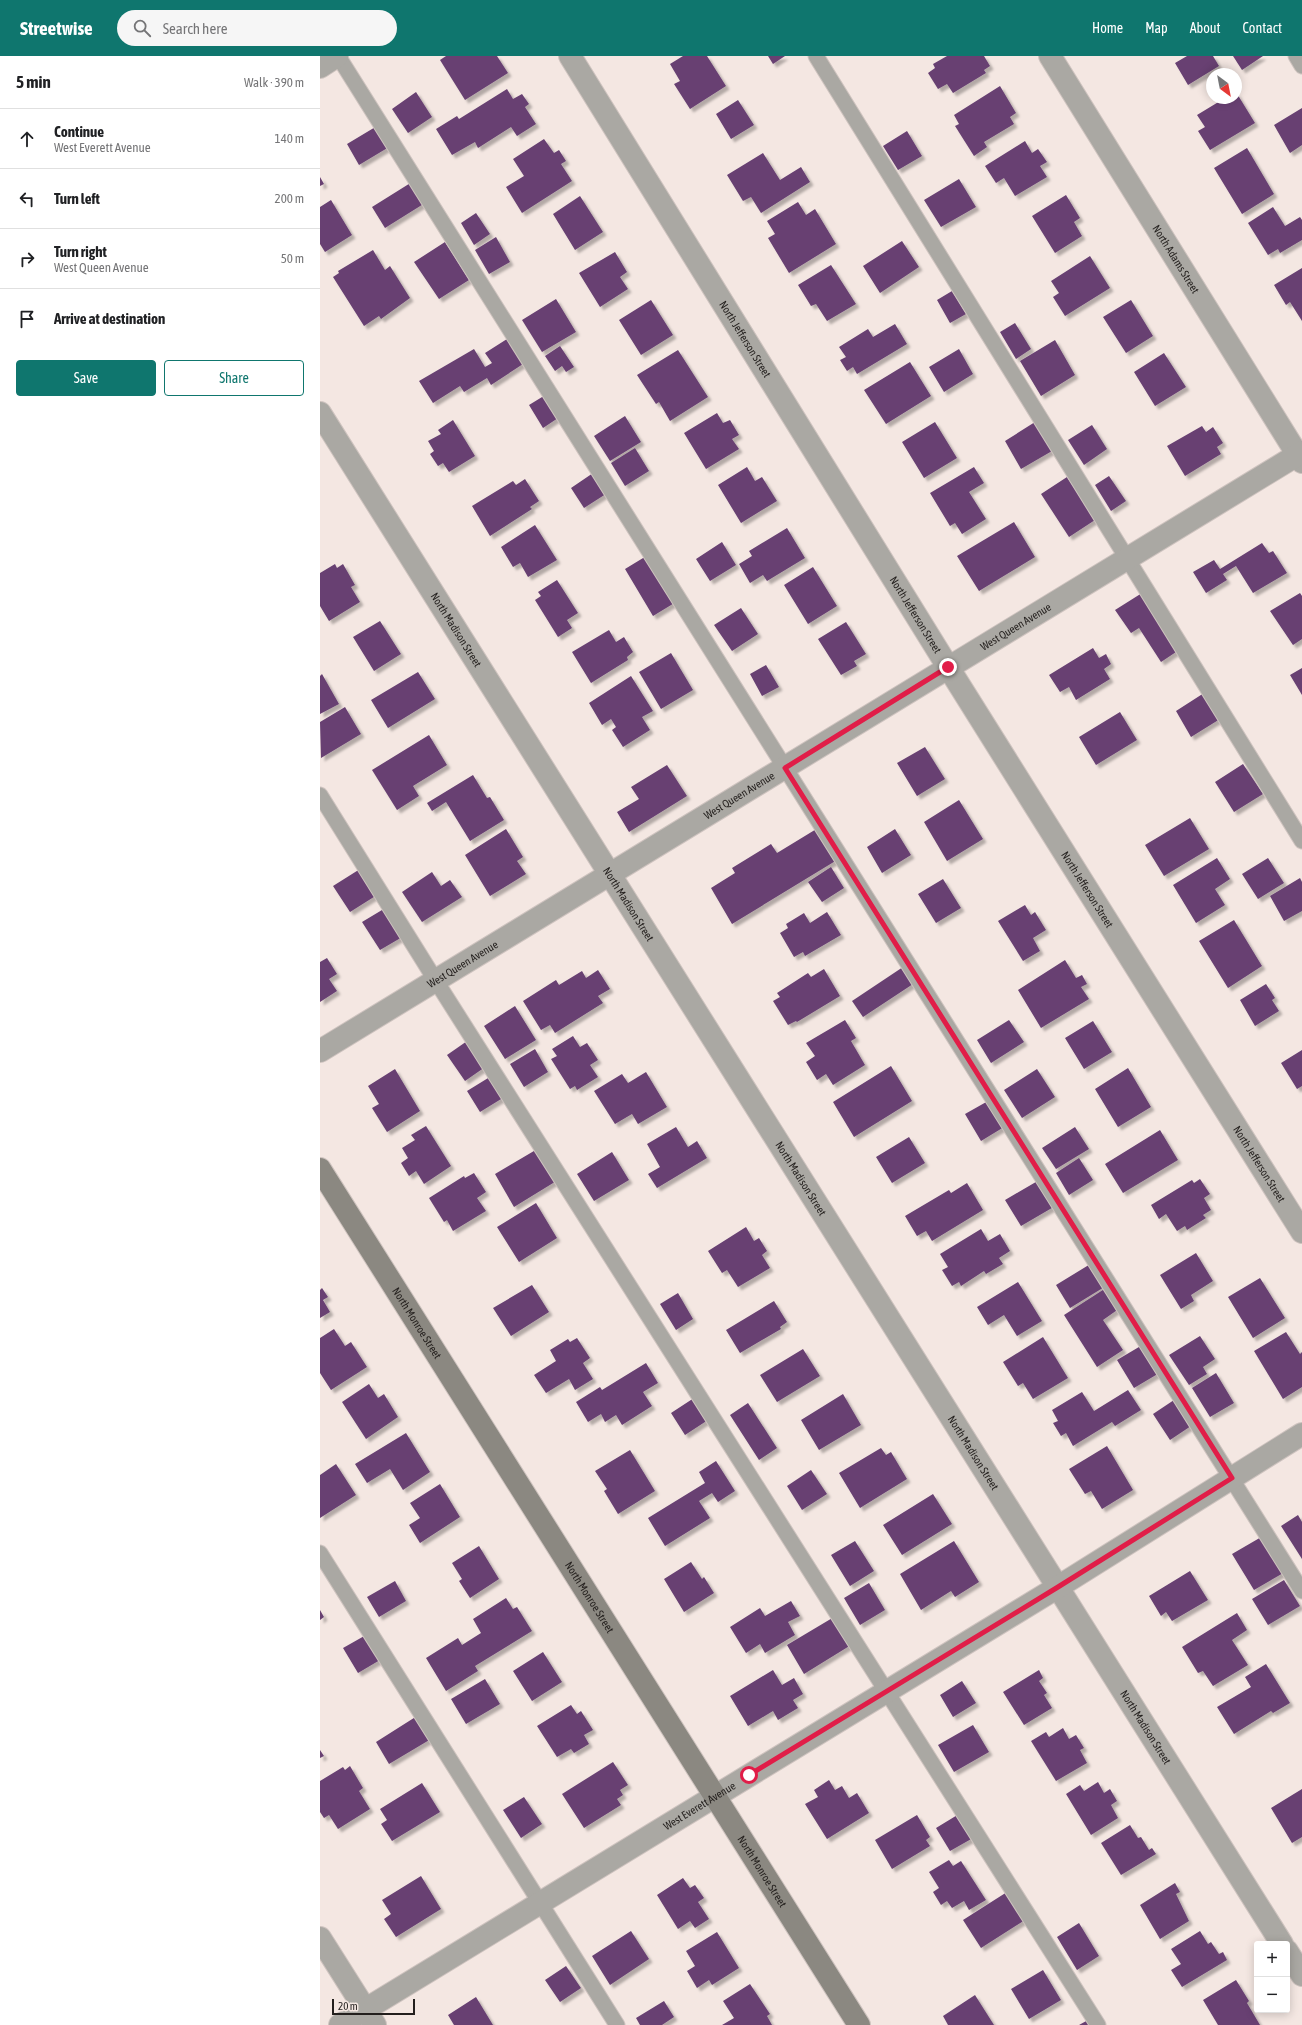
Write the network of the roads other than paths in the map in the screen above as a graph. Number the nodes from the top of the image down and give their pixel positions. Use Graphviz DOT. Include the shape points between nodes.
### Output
graph roads {
  1 [pos="338,56"];
  2 [pos="570,56"];
  3 [pos="816,56"];
  4 [pos="1050,56"];
  5 [pos="1296,56"];
  6 [pos="1302,66"];
  7 [pos="320,67"];
  8 [pos="320,414"];
  9 [pos="1300,457"];
  10 [pos="1127,558"];
  11 [pos="948,667"];
  12 [pos="785,768"];
  13 [pos="320,796"];
  14 [pos="1302,841"];
  15 [pos="610,876"];
  16 [pos="436,981"];
  17 [pos="320,1051"];
  18 [pos="320,1169"];
  19 [pos="1302,1232"];
  20 [pos="1302,1434"];
  21 [pos="1232,1478"];
  22 [pos="320,1553"];
  23 [pos="1058,1587"];
  24 [pos="1302,1591"];
  25 [pos="885,1691"];
  26 [pos="715,1796"];
  27 [pos="540,1902"];
  28 [pos="320,1938"];
  29 [pos="1280,1941"];
  30 [pos="1290,1956"];
  31 [pos="1302,1975"];
  32 [pos="370,2017"];
  33 [pos="340,2025"];
  34 [pos="617,2025"];
  35 [pos="859,2025"];
  36 [pos="1098,2025"];
  1 -- 7 [label="street"];
  1 -- 12 [label="lane"];
  2 -- 11 [label="street, North Jefferson Street"];
  3 -- 10 [label="lane"];
  4 -- 9 [label="street, North Adams Street"];
  5 -- 6 [label="lane"];
  8 -- 15 [label="street, North Madison Street"];
  9 -- 10 [label="street, West Queen Avenue"];
  10 -- 11 [label="street, West Queen Avenue"];
  10 -- 14 [label="lane"];
  11 -- 12 [label="street, West Queen Avenue"];
  11 -- 19 [label="street, North Jefferson Street"];
  12 -- 15 [label="street, West Queen Avenue"];
  12 -- 21 [label="lane"];
  13 -- 16 [label="lane"];
  15 -- 16 [label="street, West Queen Avenue"];
  15 -- 23 [label="street, North Madison Street"];
  16 -- 17 [label="street, West Queen Avenue"];
  16 -- 25 [label="lane"];
  18 -- 26 [label="main road, North Monroe Street"];
  20 -- 21 [label="street, West Everett Avenue"];
  21 -- 23 [label="street, West Everett Avenue"];
  21 -- 24 [label="lane"];
  22 -- 27 [label="lane"];
  23 -- 25 [label="street, West Everett Avenue"];
  23 -- 29 [label="street, North Madison Street"];
  25 -- 26 [label="street, West Everett Avenue"];
  25 -- 36 [label="lane"];
  26 -- 27 [label="street, West Everett Avenue"];
  26 -- 35 [label="main road, North Monroe Street"];
  27 -- 32 [label="street, West Everett Avenue"];
  27 -- 34 [label="lane"];
  28 -- 32 [label="street"];
  30 -- 31 [label="street"];
  32 -- 33 [label="street, West Everett Avenue"];
}
